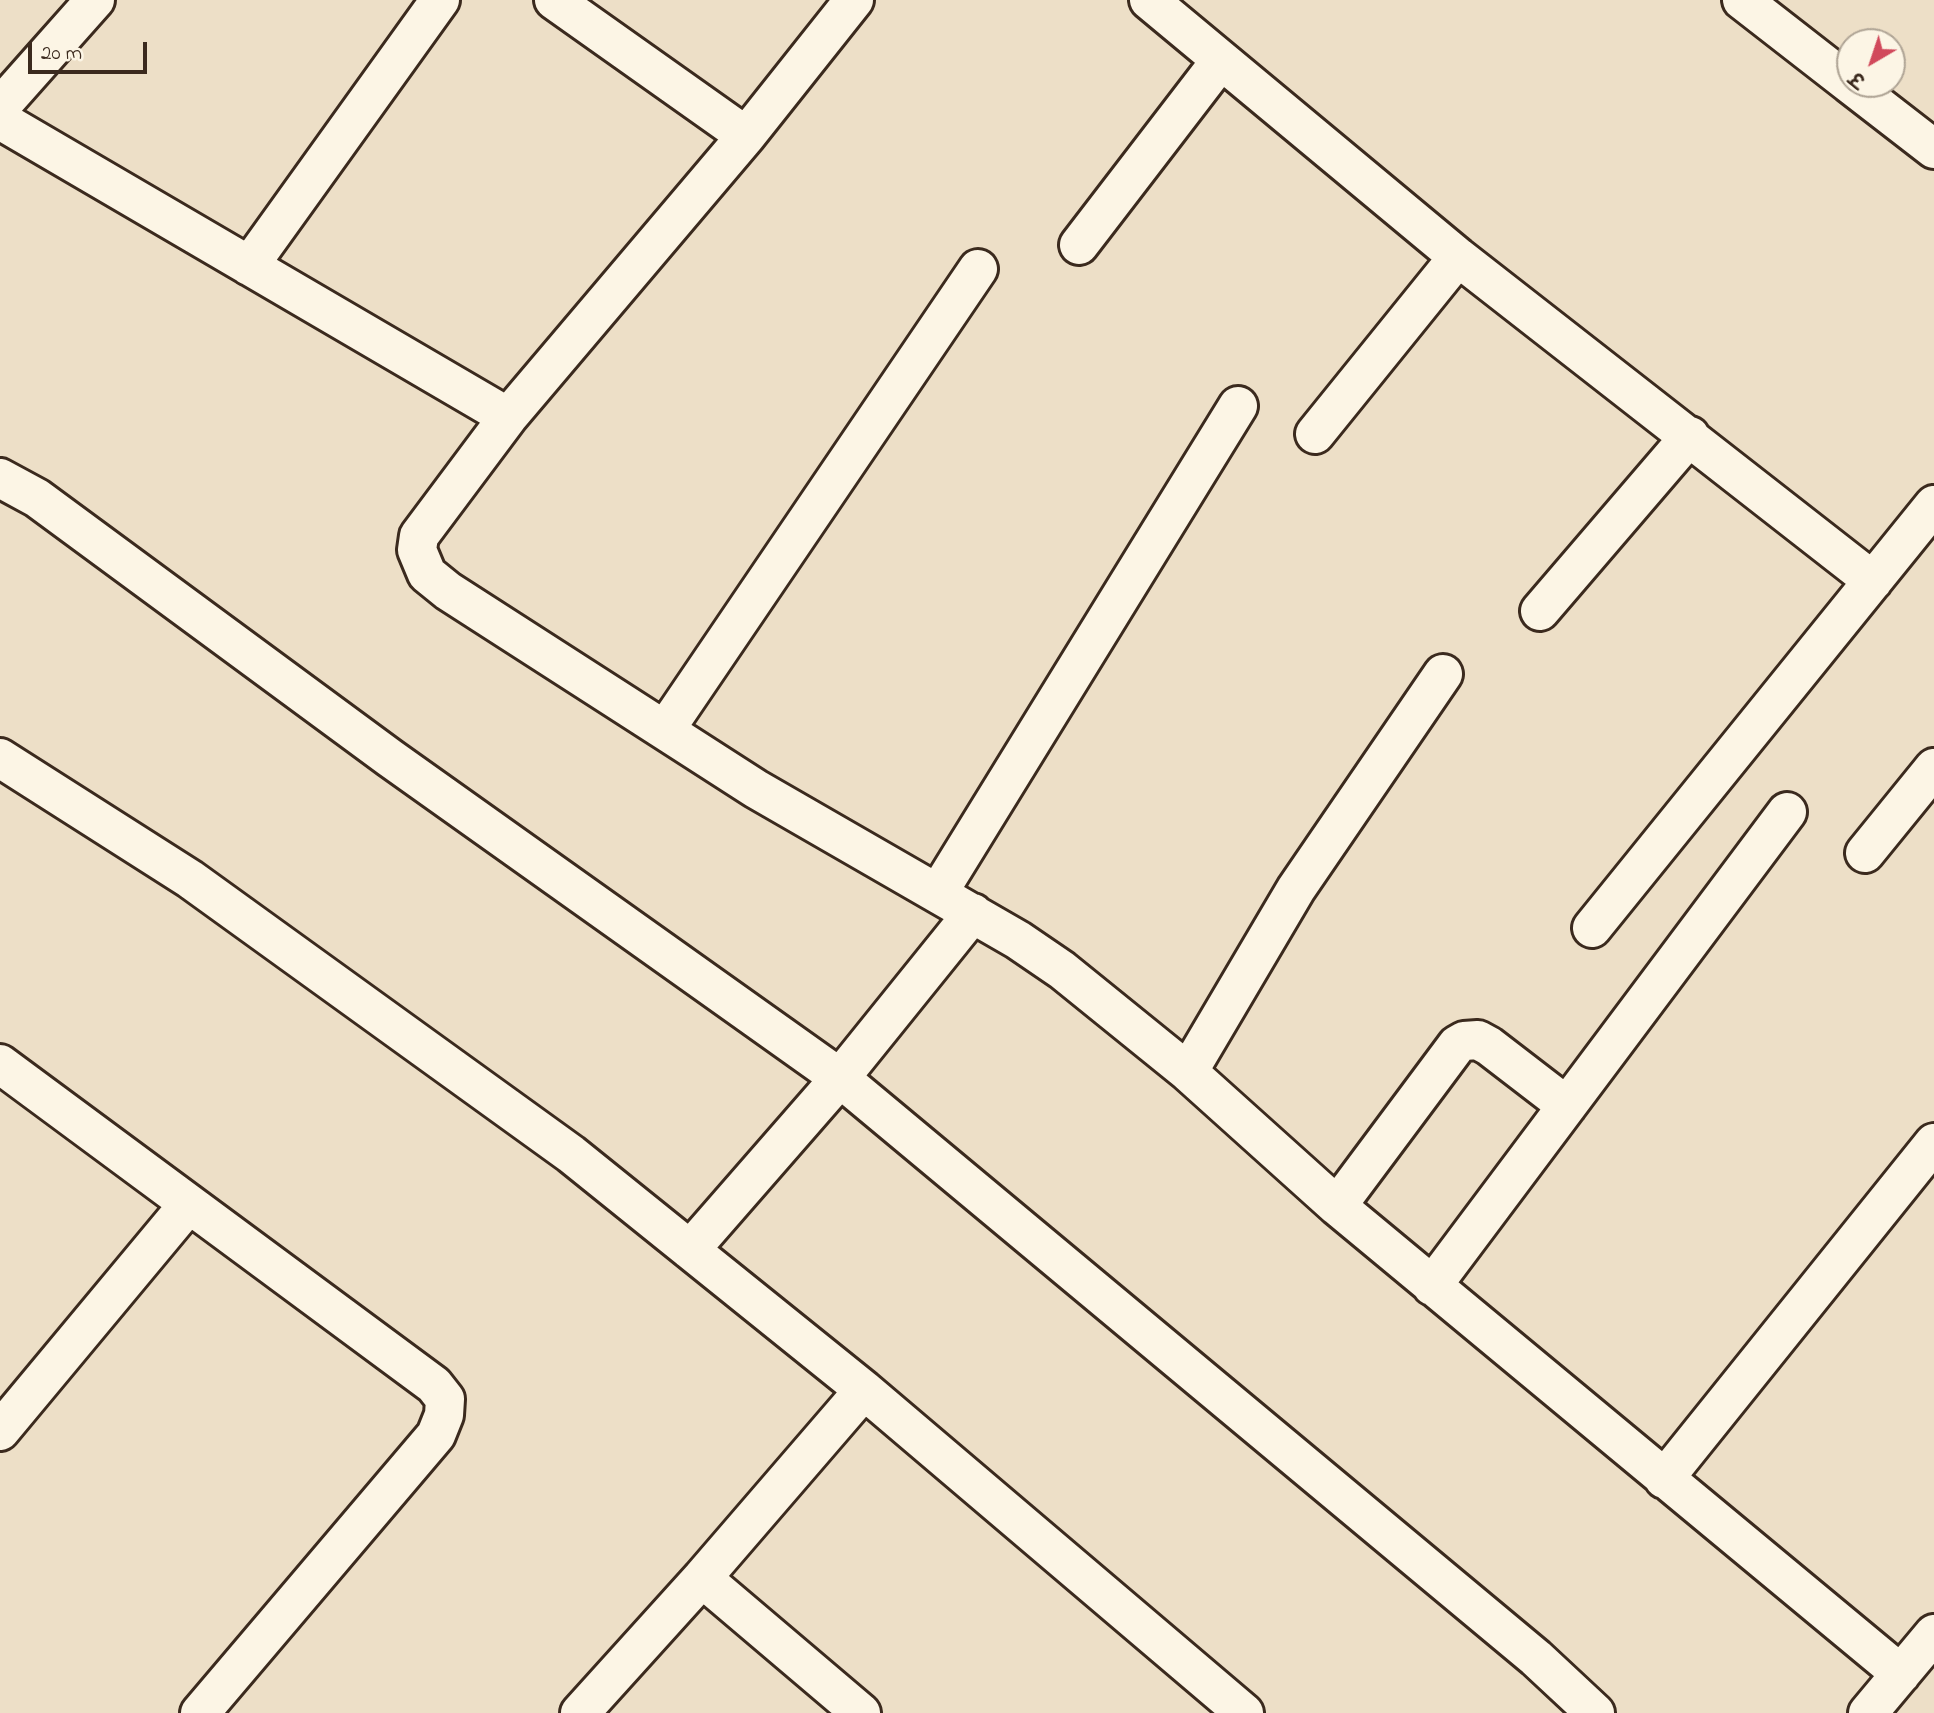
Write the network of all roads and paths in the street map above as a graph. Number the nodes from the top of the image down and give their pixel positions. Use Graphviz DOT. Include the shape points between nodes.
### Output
graph roads {
  1 [pos="95,0"];
  2 [pos="440,0"];
  3 [pos="554,0"];
  4 [pos="854,0"];
  5 [pos="1149,0"];
  6 [pos="1742,0"];
  7 [pos="1221,60"];
  8 [pos="1836,73"];
  9 [pos="1868,98"];
  10 [pos="0,107"];
  11 [pos="0,120"];
  12 [pos="746,136"];
  13 [pos="1934,149"];
  14 [pos="1079,245"];
  15 [pos="1458,257"];
  16 [pos="249,266"];
  17 [pos="978,269"];
  18 [pos="1238,406"];
  19 [pos="508,417"];
  20 [pos="1315,434"];
  21 [pos="1690,436"];
  22 [pos="0,478"];
  23 [pos="1934,505"];
  24 [pos="1873,581"];
  25 [pos="1539,611"];
  26 [pos="1443,674"];
  27 [pos="665,730"];
  28 [pos="0,758"];
  29 [pos="1934,768"];
  30 [pos="1787,812"];
  31 [pos="1865,853"];
  32 [pos="938,893"];
  33 [pos="972,913"];
  34 [pos="1592,928"];
  35 [pos="0,1064"];
  36 [pos="1188,1072"];
  37 [pos="840,1078"];
  38 [pos="1567,1106"];
  39 [pos="1934,1143"];
  40 [pos="188,1205"];
  41 [pos="1337,1206"];
  42 [pos="690,1250"];
  43 [pos="1432,1286"];
  44 [pos="864,1390"];
  45 [pos="0,1431"];
  46 [pos="1664,1479"];
  47 [pos="702,1578"];
  48 [pos="1934,1634"];
  49 [pos="1900,1674"];
  50 [pos="200,1713"];
  51 [pos="580,1713"];
  52 [pos="861,1713"];
  53 [pos="1244,1713"];
  54 [pos="1595,1713"];
  55 [pos="1868,1713"];
  1 -- 10 [label="street"];
  2 -- 16 [label="street"];
  3 -- 12 [label="street"];
  4 -- 12 [label="street"];
  5 -- 7 [label="street"];
  6 -- 8 [label="street"];
  7 -- 14 [label="street"];
  7 -- 15 [label="street"];
  9 -- 13 [label="street"];
  11 -- 16 [label="street"];
  12 -- 19 [label="street"];
  15 -- 20 [label="street"];
  15 -- 21 [label="street"];
  16 -- 19 [label="street"];
  17 -- 27 [label="street"];
  18 -- 32 [label="street"];
  19 -- 27 [label="street" via="419,536 416,550 427,574"];
  21 -- 24 [label="street"];
  21 -- 25 [label="street"];
  22 -- 37 [label="street" via="37,498 390,758"];
  23 -- 24 [label="street"];
  24 -- 34 [label="street"];
  26 -- 36 [label="street" via="1296,889"];
  27 -- 32 [label="street" via="756,789"];
  28 -- 42 [label="street" via="190,879 571,1154"];
  29 -- 31 [label="street"];
  30 -- 38 [label="street"];
  32 -- 33 [label="street"];
  33 -- 36 [label="street" via="1062,970"];
  33 -- 37 [label="street"];
  35 -- 40 [label="street"];
  36 -- 41 [label="street"];
  37 -- 42 [label="street"];
  37 -- 54 [label="street" via="1526,1649"];
  38 -- 41 [label="street" via="1489,1046 1478,1040 1464,1041"];
  38 -- 43 [label="street"];
  39 -- 46 [label="street"];
  40 -- 45 [label="street"];
  40 -- 50 [label="street" via="434,1385 445,1399 436,1435"];
  41 -- 43 [label="street"];
  42 -- 44 [label="street"];
  43 -- 46 [label="street"];
  44 -- 47 [label="street"];
  44 -- 53 [label="street"];
  46 -- 49 [label="street"];
  47 -- 51 [label="street"];
  47 -- 52 [label="street"];
  48 -- 49 [label="street"];
  49 -- 55 [label="street"];
}
